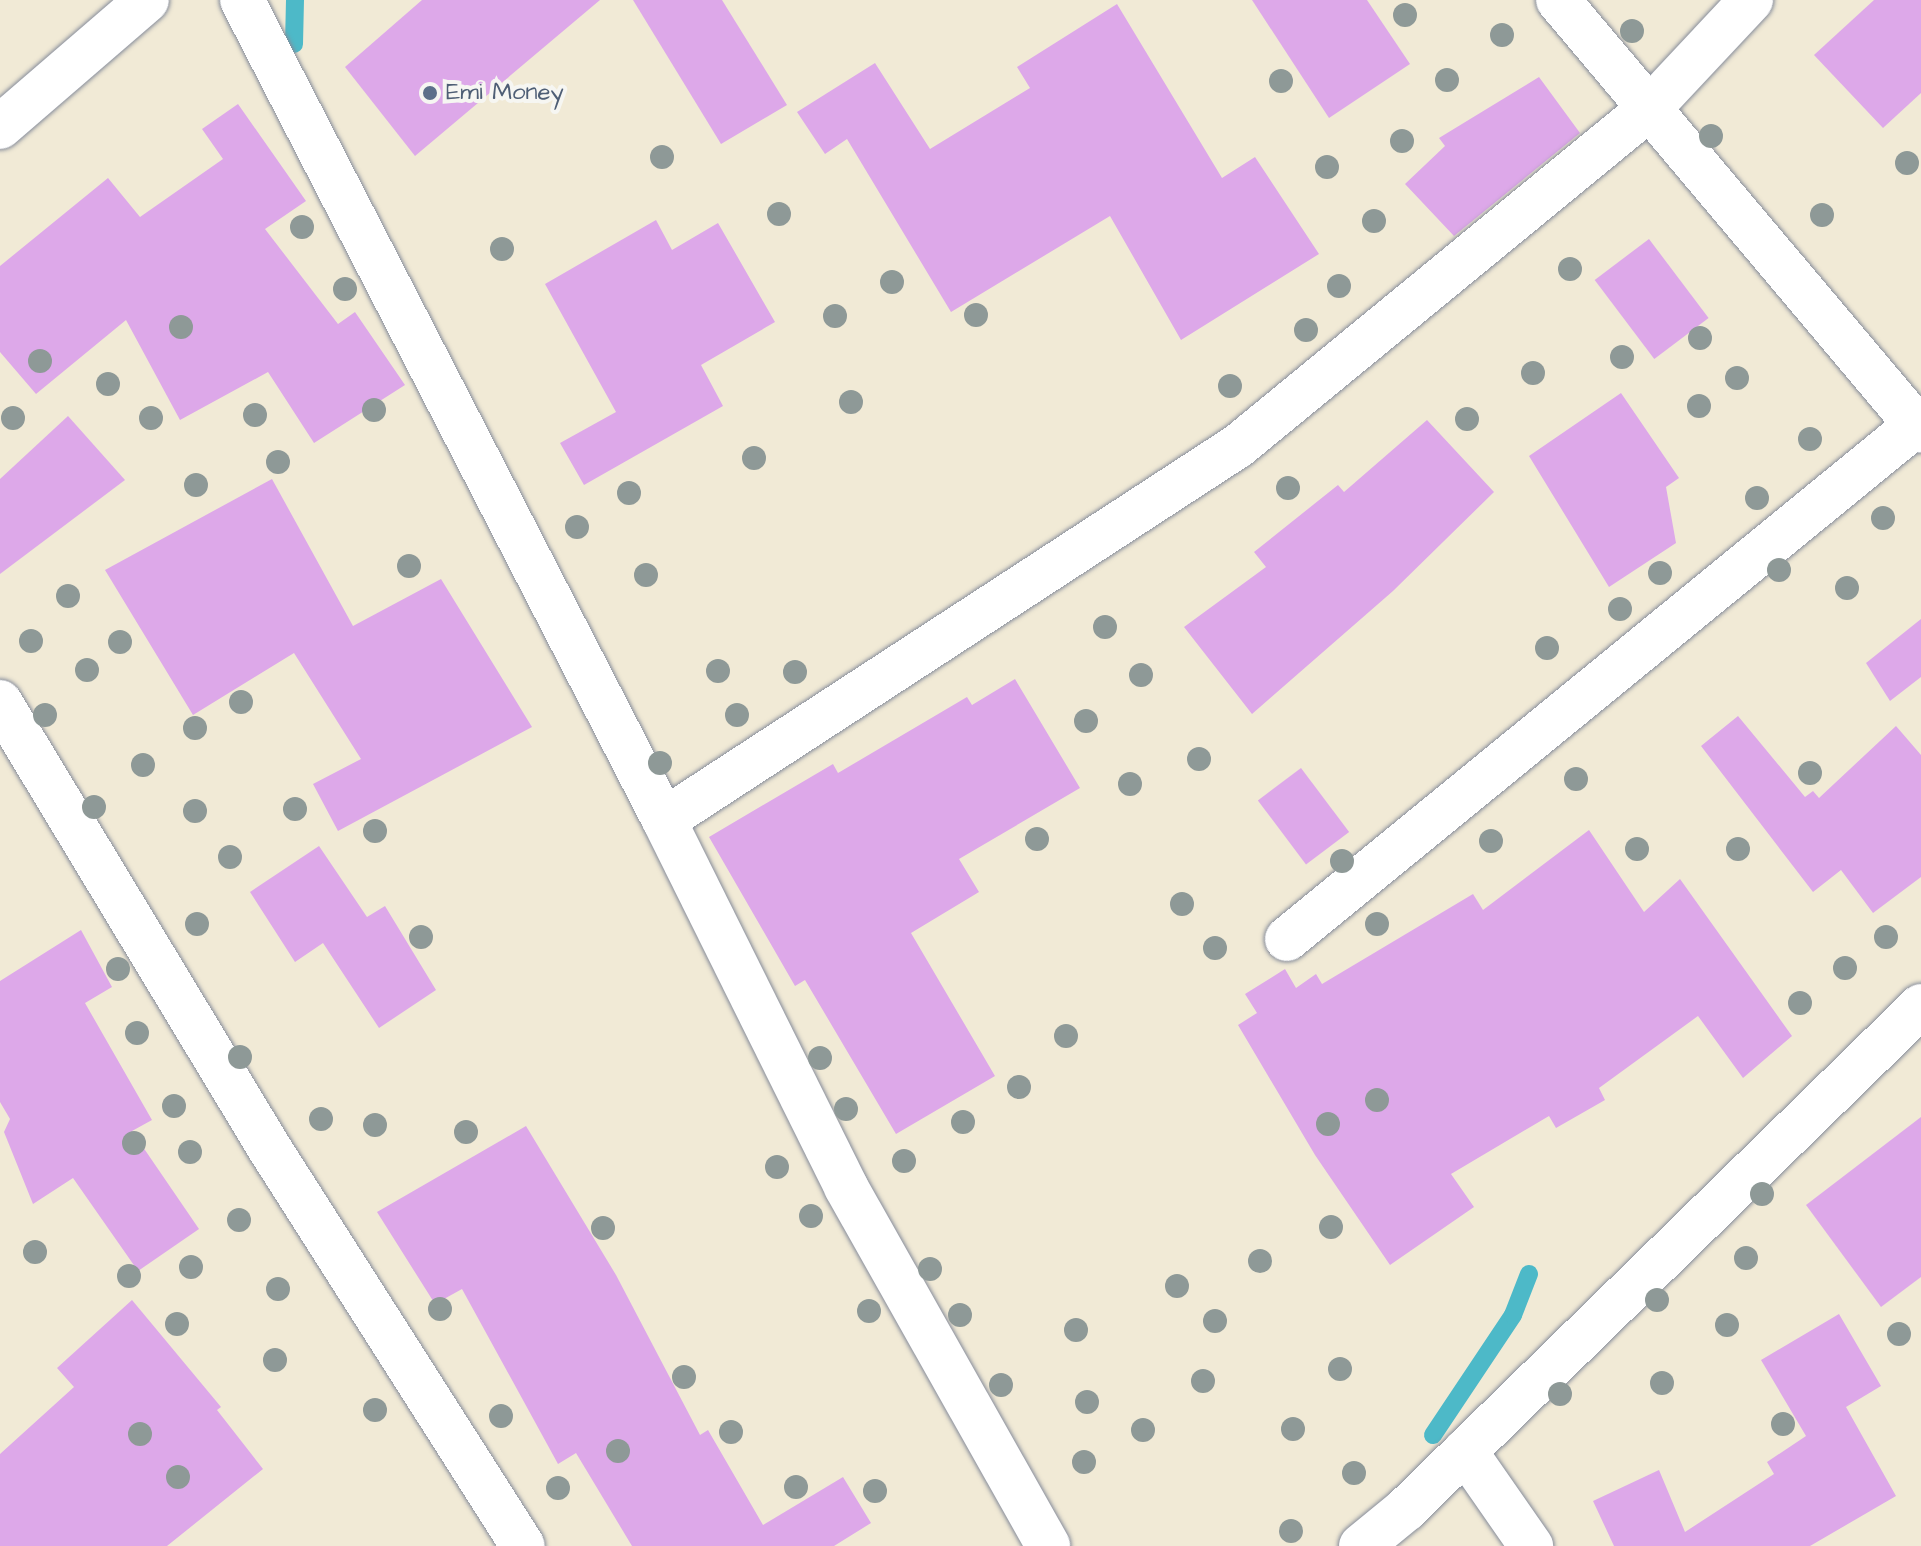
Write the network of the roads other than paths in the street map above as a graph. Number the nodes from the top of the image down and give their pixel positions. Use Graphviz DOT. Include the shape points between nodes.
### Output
graph roads {
  1 [pos="147,0"];
  2 [pos="242,0"];
  3 [pos="1558,0"];
  4 [pos="1751,0"];
  5 [pos="1650,108"];
  6 [pos="0,127"];
  7 [pos="1919,426"];
  8 [pos="0,702"];
  9 [pos="664,820"];
  10 [pos="1287,939"];
  11 [pos="1921,1006"];
  12 [pos="1465,1451"];
  13 [pos="523,1546"];
  14 [pos="1048,1546"];
  15 [pos="1361,1546"];
  16 [pos="1531,1546"];
  1 -- 6 [label="street"];
  2 -- 9 [label="street"];
  3 -- 5 [label="street"];
  4 -- 5 [label="street"];
  5 -- 7 [label="street"];
  5 -- 9 [label="street" via="1238,446"];
  7 -- 10 [label="street"];
  8 -- 13 [label="street" via="268,1146"];
  9 -- 14 [label="street" via="846,1187"];
  11 -- 12 [label="street"];
  12 -- 15 [label="street"];
  12 -- 16 [label="street"];
}
